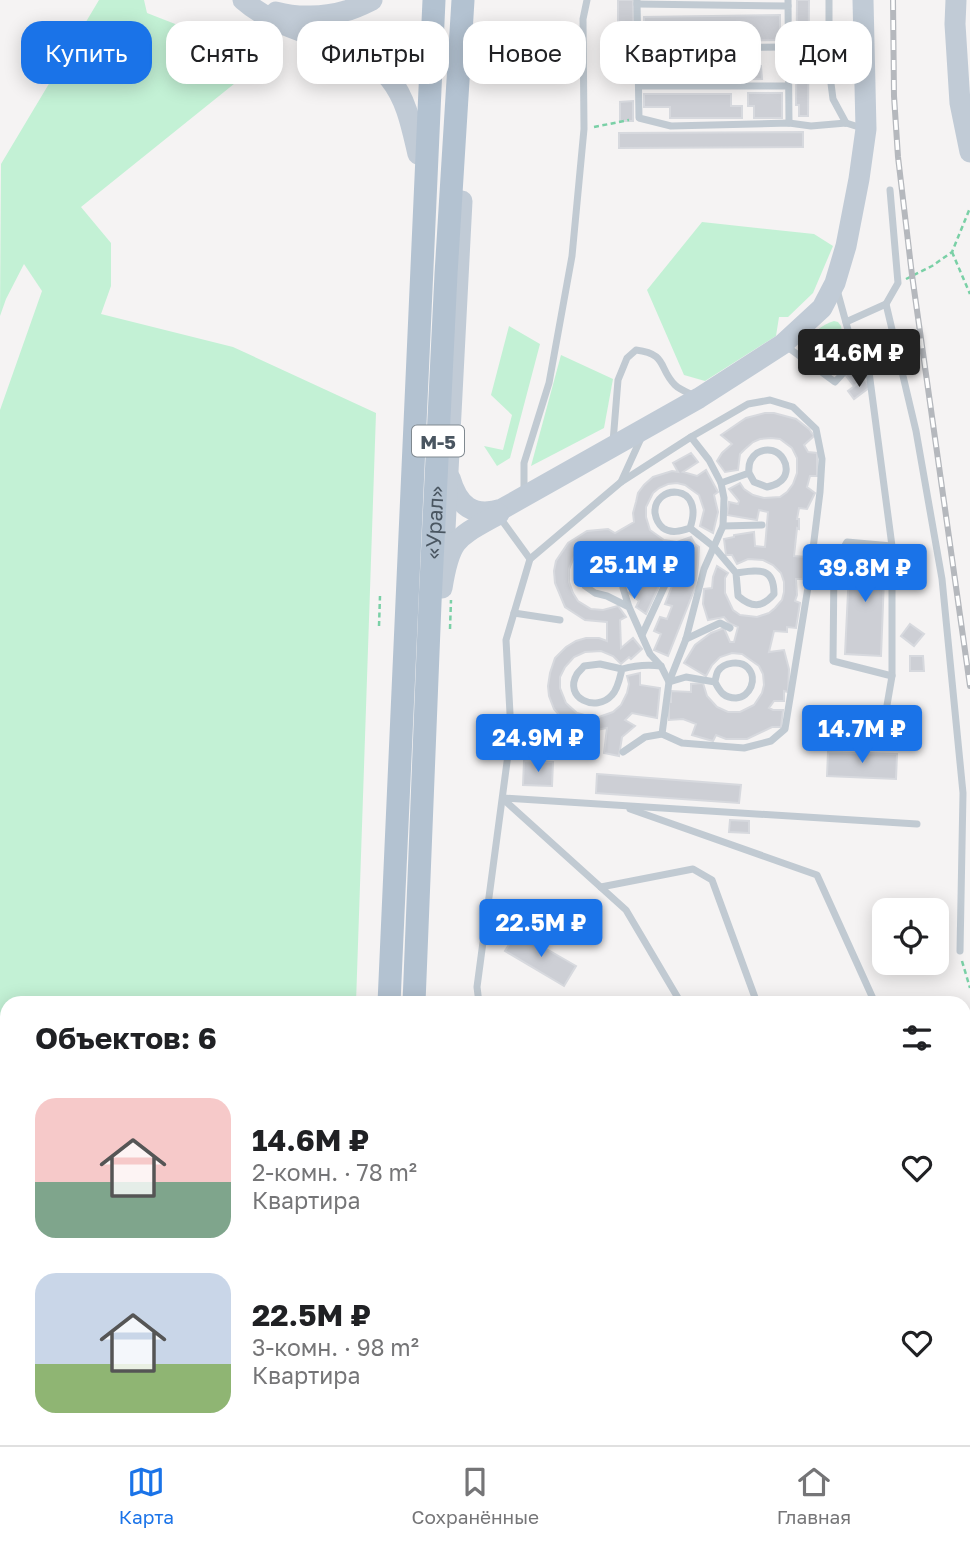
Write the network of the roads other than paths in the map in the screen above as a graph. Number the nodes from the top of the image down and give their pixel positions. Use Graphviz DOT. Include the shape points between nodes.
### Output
graph roads {
  1 [pos="244,0"];
  2 [pos="372,0"];
  3 [pos="425,0"];
  4 [pos="434,0"];
  5 [pos="465,0"];
  6 [pos="587,0"];
  7 [pos="829,0"];
  8 [pos="863,0"];
  9 [pos="637,2"];
  10 [pos="788,3"];
  11 [pos="958,9"];
  12 [pos="638,21"];
  13 [pos="788,21"];
  14 [pos="639,86"];
  15 [pos="788,86"];
  16 [pos="965,106"];
  17 [pos="789,124"];
  18 [pos="856,126"];
  19 [pos="970,152"];
  20 [pos="418,154"];
  21 [pos="890,190"];
  22 [pos="835,283"];
  23 [pos="886,304"];
  24 [pos="846,322"];
  25 [pos="783,344"];
  26 [pos="856,359"];
  27 [pos="699,398"];
  28 [pos="645,429"];
  29 [pos="691,437"];
  30 [pos="613,447"];
  31 [pos="448,473"];
  32 [pos="749,473"];
  33 [pos="621,482"];
  34 [pos="722,483"];
  35 [pos="524,497"];
  36 [pos="498,514"];
  37 [pos="762,525"];
  38 [pos="723,526"];
  39 [pos="690,528"];
  40 [pos="892,546"];
  41 [pos="714,547"];
  42 [pos="530,559"];
  43 [pos="736,573"];
  44 [pos="670,574"];
  45 [pos="447,594"];
  46 [pos="629,607"];
  47 [pos="514,613"];
  48 [pos="406,616"];
  49 [pos="560,620"];
  50 [pos="730,628"];
  51 [pos="642,635"];
  52 [pos="686,639"];
  53 [pos="661,666"];
  54 [pos="622,669"];
  55 [pos="892,676"];
  56 [pos="669,681"];
  57 [pos="715,682"];
  58 [pos="511,732"];
  59 [pos="662,734"];
  60 [pos="880,746"];
  61 [pos="595,748"];
  62 [pos="623,752"];
  63 [pos="503,798"];
  64 [pos="622,806"];
  65 [pos="917,824"];
  66 [pos="420,882"];
  67 [pos="601,887"];
  68 [pos="960,951"];
  69 [pos="389,996"];
  70 [pos="414,996"];
  71 [pos="478,996"];
  72 [pos="677,996"];
  73 [pos="754,996"];
  74 [pos="872,996"];
  1 -- 2 [label="street" via="289,16 316,16"];
  1 -- 20 [label="street" via="272,20 370,61 390,78 410,120"];
  3 -- 20 [label="street"];
  4 -- 48 [label="main road, «Урал» / М-5"];
  5 -- 31 [label="street" via="468,71"];
  5 -- 66 [label="main road, «Урал» / М-5" via="446,287"];
  6 -- 35 [label="lane" via="583,19 584,129 572,256 549,383 524,463"];
  7 -- 18 [label="lane" via="833,99"];
  8 -- 18 [label="street"];
  9 -- 10 [label="lane"];
  9 -- 12 [label="lane"];
  10 -- 13 [label="lane"];
  11 -- 16 [label="street"];
  14 -- 15 [label="lane"];
  14 -- 17 [label="lane" via="639,118 671,126"];
  15 -- 17 [label="lane"];
  16 -- 19 [label="street"];
  17 -- 18 [label="lane"];
  18 -- 22 [label="street" via="859,179"];
  20 -- 48 [label="street" via="398,561 398,586"];
  21 -- 23 [label="lane" via="898,283"];
  22 -- 24 [label="lane"];
  22 -- 25 [label="street" via="822,308"];
  23 -- 24 [label="lane"];
  23 -- 68 [label="lane" via="916,431 942,579 963,793"];
  24 -- 26 [label="lane"];
  25 -- 26 [label="lane" via="835,382"];
  25 -- 27 [label="street"];
  26 -- 40 [label="lane" via="869,372"];
  27 -- 28 [label="street"];
  27 -- 30 [label="lane" via="677,387 651,352 636,350 627,358 618,380"];
  28 -- 30 [label="street"];
  28 -- 33 [label="lane"];
  29 -- 33 [label="lane"];
  29 -- 34 [label="lane"];
  29 -- 59 [label="lane" via="748,404 770,400 793,407 816,429 820,492 785,729 771,741 744,748 682,743"];
  30 -- 35 [label="street"];
  31 -- 35 [label="street" via="457,497 473,510 492,512"];
  31 -- 45 [label="street"];
  32 -- 32 [label="lane" via="753,456 764,449 781,454 787,468 779,483 767,487 754,482"];
  32 -- 34 [label="lane"];
  33 -- 42 [label="lane"];
  34 -- 38 [label="lane"];
  35 -- 36 [label="street"];
  36 -- 42 [label="lane"];
  36 -- 45 [label="street" via="472,528 451,549 446,562"];
  37 -- 38 [label="lane"];
  38 -- 41 [label="lane"];
  39 -- 39 [label="lane" via="669,532 661,527 655,518 661,497 671,492 689,498 694,517"];
  39 -- 41 [label="lane"];
  40 -- 55 [label="lane"];
  40 -- 55 [label="lane" via="847,542 834,565 833,661"];
  41 -- 43 [label="lane"];
  41 -- 52 [label="lane"];
  42 -- 47 [label="lane"];
  43 -- 43 [label="lane" via="738,596 747,603 768,602 775,594 775,583 767,573"];
  44 -- 51 [label="lane"];
  45 -- 66 [label="street" via="431,821"];
  46 -- 46 [label="lane" via="615,559 606,553 592,554 582,563 580,576 585,586"];
  46 -- 51 [label="lane"];
  47 -- 49 [label="lane"];
  47 -- 58 [label="lane" via="506,640"];
  48 -- 69 [label="main road, «Урал» / М-5"];
  50 -- 52 [label="lane" via="720,623"];
  51 -- 53 [label="lane"];
  52 -- 56 [label="lane"];
  53 -- 54 [label="lane"];
  53 -- 56 [label="lane"];
  54 -- 54 [label="lane" via="584,666 575,676 579,699 601,703 613,695"];
  55 -- 60 [label="lane"];
  56 -- 57 [label="lane" via="686,677"];
  56 -- 59 [label="lane"];
  57 -- 57 [label="lane" via="722,694 739,698 747,695 752,677 749,669 733,663 718,671"];
  58 -- 61 [label="lane" via="546,747"];
  58 -- 63 [label="lane"];
  59 -- 62 [label="lane" via="645,737"];
  63 -- 64 [label="lane"];
  63 -- 67 [label="lane"];
  63 -- 71 [label="lane"];
  64 -- 65 [label="lane"];
  64 -- 74 [label="lane" via="817,875"];
  66 -- 70 [label="main road, «Урал» / М-5"];
  67 -- 72 [label="lane" via="626,909"];
  67 -- 73 [label="lane" via="693,869 712,880"];
}
